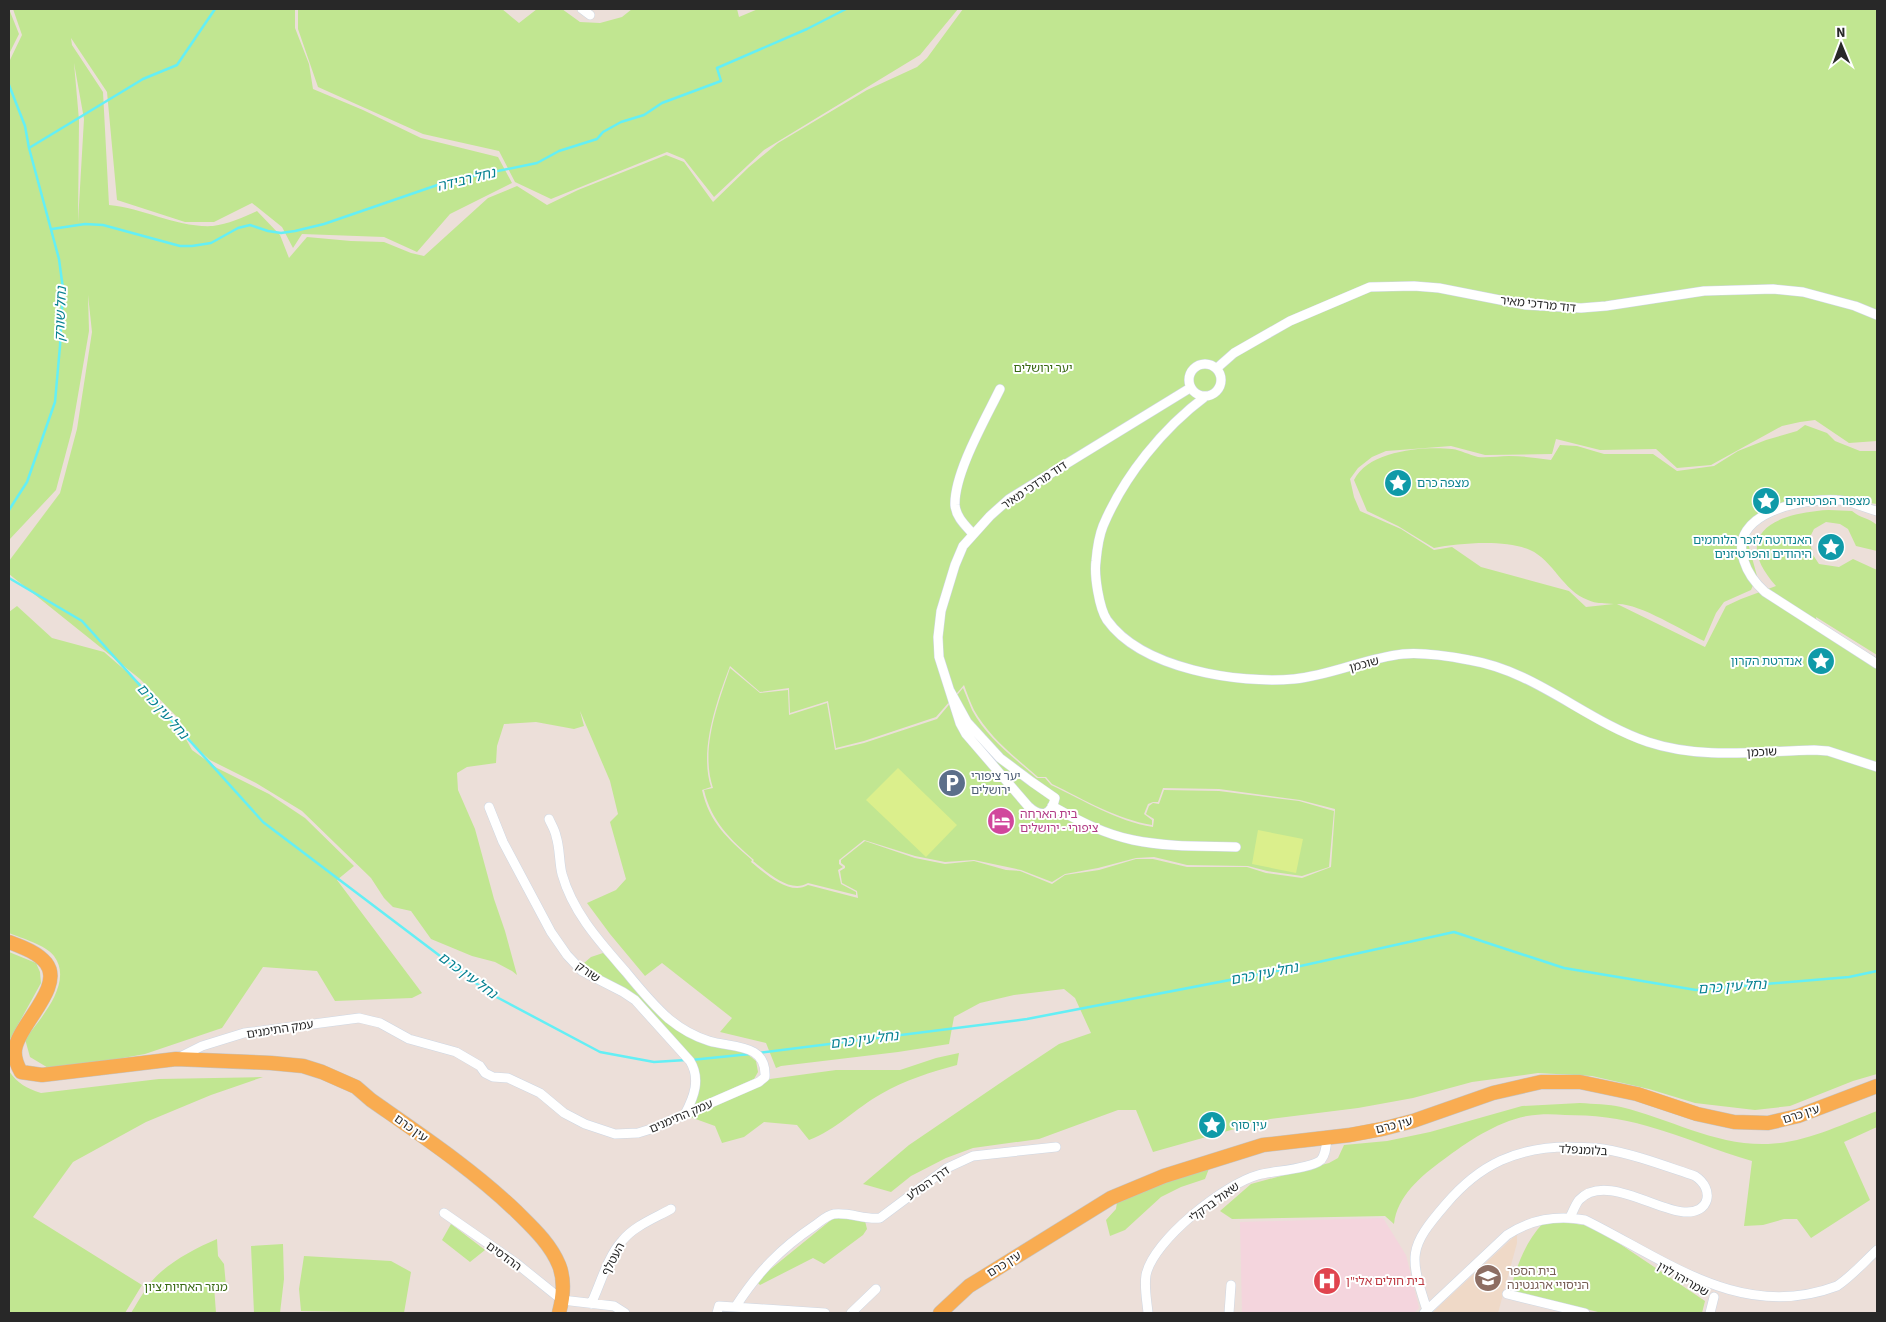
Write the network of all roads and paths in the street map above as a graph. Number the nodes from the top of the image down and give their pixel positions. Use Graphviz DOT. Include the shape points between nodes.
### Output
graph roads {
  1 [pos="582,9"];
  2 [pos="590,15"];
  3 [pos="1877,315"];
  4 [pos="1217,368"];
  5 [pos="1190,388"];
  6 [pos="1000,389"];
  7 [pos="1206,396"];
  8 [pos="1877,511"];
  9 [pos="973,534"];
  10 [pos="1877,664"];
  11 [pos="950,691"];
  12 [pos="1877,768"];
  13 [pos="1052,806"];
  14 [pos="488,808"];
  15 [pos="549,819"];
  16 [pos="1236,847"];
  17 [pos="9,942"];
  18 [pos="176,1059"];
  19 [pos="1877,1086"];
  20 [pos="685,1114"];
  21 [pos="1327,1138"];
  22 [pos="1056,1147"];
  23 [pos="671,1209"];
  24 [pos="444,1213"];
  25 [pos="1570,1217"];
  26 [pos="1877,1250"];
  27 [pos="1231,1285"];
  28 [pos="1690,1286"];
  29 [pos="876,1289"];
  30 [pos="1704,1292"];
  31 [pos="1507,1294"];
  32 [pos="1714,1297"];
  33 [pos="1725,1301"];
  34 [pos="591,1304"];
  35 [pos="736,1306"];
  36 [pos="1794,1306"];
  37 [pos="561,1307"];
  38 [pos="1425,1312"];
  39 [pos="625,1313"];
  40 [pos="717,1313"];
  41 [pos="825,1313"];
  42 [pos="851,1313"];
  43 [pos="940,1313"];
  44 [pos="1148,1313"];
  45 [pos="1229,1313"];
  46 [pos="1585,1313"];
  47 [pos="1710,1313"];
  1 -- 2 [label="street"];
  3 -- 4 [label="street, דוד מרדכי מאיר" via="1803,292 1773,289 1704,291 1581,308 1526,305 1438,288 1370,287 1290,321 1234,353"];
  4 -- 5 [label="street" via="1208,363 1197,365 1188,378"];
  4 -- 7 [label="street" via="1221,383 1216,392"];
  5 -- 7 [label="street"];
  5 -- 9 [label="street, דוד מרדכי מאיר" via="1009,499"];
  6 -- 9 [label="street" via="958,480 955,506 960,520"];
  7 -- 12 [label="street, שוכמן" via="1147,454 1122,490 1102,528 1095,563 1102,608 1107,619 1124,637 1151,654 1207,673 1264,680 1316,676 1404,654 1471,660 1519,674 1593,718 1665,747 1707,753 1828,751"];
  8 -- 10 [label="street" via="1837,500 1809,501 1785,507 1756,520 1747,531 1741,548 1752,578 1765,592"];
  9 -- 11 [label="street, דוד מרדכי מאיר" via="955,565 941,611 939,657"];
  11 -- 13 [label="street, דוד מרדכי מאיר" via="967,722 1000,758 1055,798"];
  11 -- 13 [label="street, דוד מרדכי מאיר" via="966,734 1028,806 1043,815"];
  13 -- 16 [label="street" via="1085,824 1132,840 1173,846"];
  14 -- 20 [label="street, שורק" via="551,932 567,955 582,971 635,1000 690,1061 696,1071 696,1081 691,1104"];
  15 -- 20 [label="street, עמק התימנים" via="556,836 562,874 574,905 630,977 677,1024 708,1041 749,1049 764,1062 765,1076 759,1082"];
  17 -- 18 [label="main road, עין כרם" via="36,954 47,965 50,978 44,996 16,1042 15,1058 21,1072 42,1075"];
  18 -- 20 [label="street, עמק התימנים" via="202,1046 244,1034 359,1018 380,1023 409,1039 456,1052 480,1066 485,1073 508,1078 540,1093 564,1113 615,1134 638,1133"];
  18 -- 37 [label="main road, עין כרם" via="303,1066 356,1087 474,1174 536,1230 562,1274"];
  19 -- 21 [label="main road, עין כרם" via="1798,1116 1768,1123 1734,1122 1697,1114 1637,1094 1580,1082 1541,1082 1493,1094 1413,1121"];
  21 -- 43 [label="main road, עין כרם" via="1248,1149 1124,1192 984,1276 962,1291"];
  21 -- 44 [label="street, שאול ברקלי" via="1324,1155 1316,1163 1245,1179 1180,1227 1159,1250 1147,1274"];
  22 -- 35 [label="street, דרך הסלע" via="973,1156 947,1168 880,1218 832,1214 796,1238 767,1263"];
  23 -- 34 [label="street, העטלף" via="630,1232 621,1241"];
  24 -- 37 [label="street, ההדסים" via="516,1263"];
  25 -- 28 [label="street, שמריהו לוין" via="1599,1227"];
  25 -- 38 [label="street" via="1540,1219 1507,1235"];
  25 -- 38 [label="street, בלומנפלד" via="1584,1196 1601,1190 1622,1193 1683,1212 1700,1208 1708,1196 1702,1180 1695,1176 1602,1149 1544,1148 1497,1161 1461,1188 1419,1239 1414,1253"];
  26 -- 36 [label="street" via="1836,1287"];
  27 -- 45 [label="street"];
  29 -- 42 [label="street"];
  30 -- 32 [label="street, שמריהו לוין"];
  31 -- 46 [label="street"];
  32 -- 33 [label="street, שמריהו לוין"];
  32 -- 47 [label="street"];
  34 -- 37 [label="street"];
  34 -- 39 [label="street" via="614,1306"];
  35 -- 40 [label="street" via="719,1306"];
  35 -- 41 [label="street"];
}
